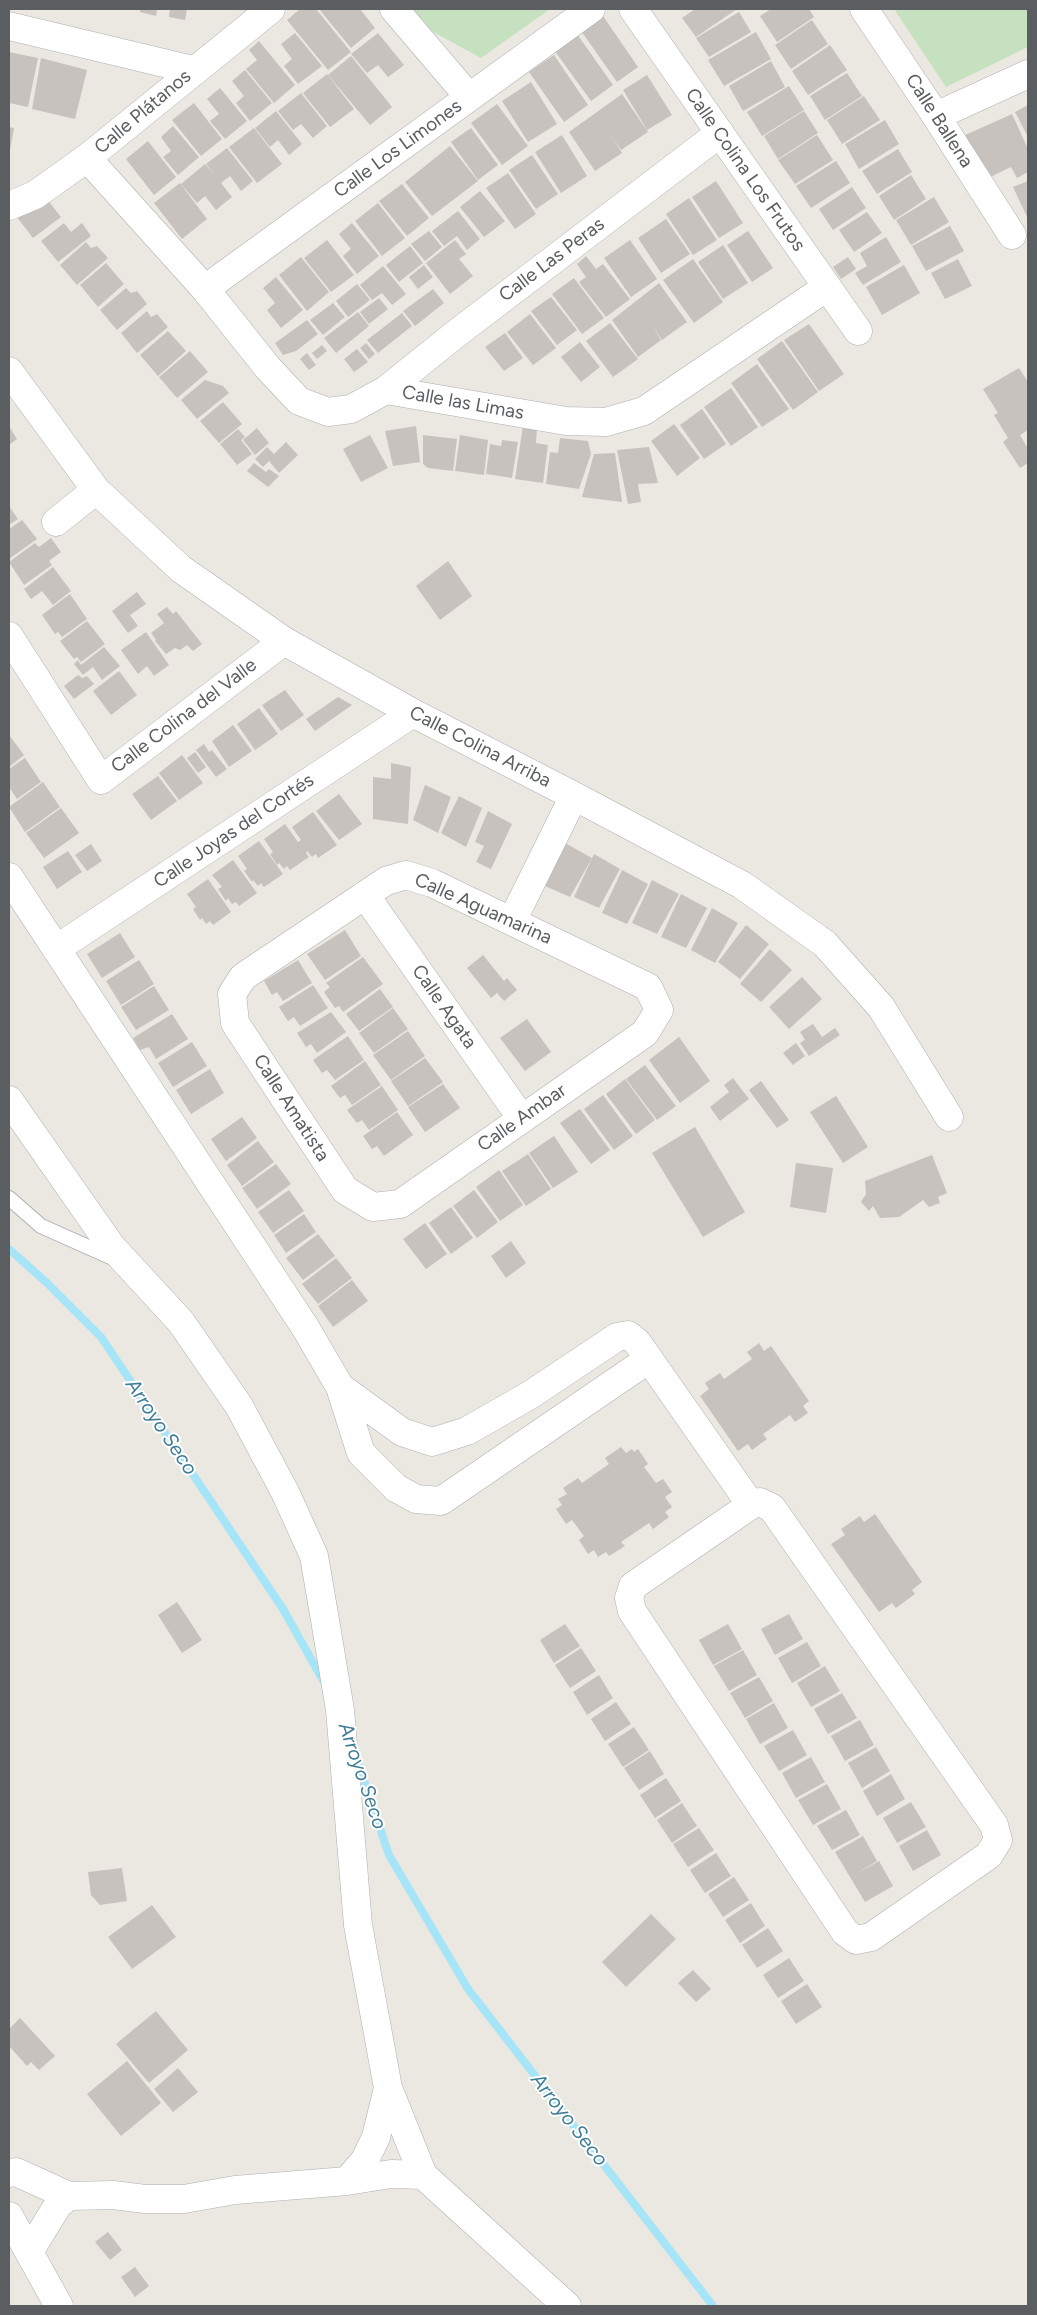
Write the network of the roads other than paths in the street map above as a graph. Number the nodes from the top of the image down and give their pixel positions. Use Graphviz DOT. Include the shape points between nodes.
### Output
graph roads {
  1 [pos="271,9"];
  2 [pos="394,9"];
  3 [pos="590,9"];
  4 [pos="633,9"];
  5 [pos="864,9"];
  6 [pos="9,26"];
  7 [pos="193,70"];
  8 [pos="1028,74"];
  9 [pos="469,98"];
  10 [pos="936,116"];
  11 [pos="720,133"];
  12 [pos="87,158"];
  13 [pos="9,206"];
  14 [pos="1012,235"];
  15 [pos="827,287"];
  16 [pos="204,290"];
  17 [pos="858,331"];
  18 [pos="9,371"];
  19 [pos="386,390"];
  20 [pos="96,490"];
  21 [pos="56,522"];
  22 [pos="9,636"];
  23 [pos="284,641"];
  24 [pos="412,713"];
  25 [pos="574,796"];
  26 [pos="9,878"];
  27 [pos="365,895"];
  28 [pos="512,921"];
  29 [pos="56,949"];
  30 [pos="232,994"];
  31 [pos="660,1010"];
  32 [pos="9,1100"];
  33 [pos="949,1118"];
  34 [pos="522,1119"];
  35 [pos="9,1198"];
  36 [pos="373,1207"];
  37 [pos="130,1264"];
  38 [pos="650,1359"];
  39 [pos="340,1387"];
  40 [pos="751,1505"];
  41 [pos="388,2088"];
  42 [pos="9,2173"];
  43 [pos="424,2175"];
  44 [pos="347,2180"];
  45 [pos="69,2196"];
  46 [pos="9,2216"];
  47 [pos="29,2252"];
  48 [pos="59,2306"];
  49 [pos="567,2306"];
  1 -- 7 [label="street, Calle Plátanos"];
  2 -- 9 [label="street"];
  3 -- 9 [label="street, Calle Los Limones"];
  4 -- 11 [label="street, Calle Colina Los Frutos"];
  5 -- 10 [label="street, Calle Ballena"];
  6 -- 7 [label="street"];
  7 -- 12 [label="street, Calle Plátanos"];
  8 -- 10 [label="street"];
  9 -- 16 [label="street, Calle Los Limones"];
  10 -- 14 [label="street, Calle Ballena"];
  11 -- 15 [label="street, Calle Colina Los Frutos"];
  11 -- 19 [label="street, Calle Las Peras"];
  12 -- 13 [label="street, Calle Plátanos" via="34,195"];
  12 -- 16 [label="street, Calle las Limas"];
  15 -- 17 [label="street, Calle Colina Los Frutos"];
  15 -- 19 [label="street, Calle las Limas" via="644,411 606,422 566,422"];
  16 -- 19 [label="street, Calle las Limas" via="299,401 328,412 352,409"];
  18 -- 20 [label="street, Calle Colina Arriba"];
  20 -- 21 [label="street"];
  20 -- 23 [label="street, Calle Colina Arriba" via="181,569"];
  22 -- 23 [label="street, Calle Colina del Valle" via="101,780"];
  23 -- 24 [label="street, Calle Colina Arriba"];
  24 -- 25 [label="street, Calle Colina Arriba"];
  24 -- 29 [label="street, Calle Joyas del Cortés"];
  25 -- 28 [label="street"];
  25 -- 33 [label="street, Calle Colina Arriba" via="742,885 825,944 881,1006"];
  26 -- 29 [label="street"];
  27 -- 28 [label="street, Calle Aguamarina" via="406,874 432,882"];
  27 -- 30 [label="street, Calle Aguamarina" via="243,977"];
  27 -- 34 [label="street, Calle Agata"];
  28 -- 31 [label="street, Calle Aguamarina" via="648,987"];
  29 -- 39 [label="street" via="305,1327"];
  30 -- 36 [label="street, Calle Amatista" via="235,1023 245,1039 345,1190"];
  31 -- 34 [label="street, Calle Ambar" via="645,1033"];
  32 -- 37 [label="street" via="111,1246"];
  34 -- 36 [label="street, Calle Ambar" via="400,1204"];
  35 -- 37 [label="lane" via="41,1226"];
  37 -- 41 [label="street" via="181,1322 239,1406 285,1492 314,1556 340,1710 358,1925"];
  38 -- 39 [label="street" via="628,1335 618,1337 530,1395 467,1431 432,1442 402,1432"];
  38 -- 39 [label="street" via="441,1500 416,1499 396,1488 362,1453"];
  38 -- 40 [label="street"];
  40 -- 40 [label="street" via="760,1502 772,1508 994,1825 998,1840 989,1854 871,1937 856,1940 846,1932 632,1611 629,1598 634,1586"];
  41 -- 43 [label="street"];
  41 -- 44 [label="street" via="376,2137 365,2160"];
  42 -- 45 [label="street" via="16,2172"];
  43 -- 44 [label="street" via="391,2174"];
  43 -- 49 [label="street"];
  44 -- 45 [label="street" via="235,2190 184,2199"];
  45 -- 47 [label="street" via="58,2205"];
  46 -- 47 [label="street"];
  47 -- 48 [label="street"];
}
